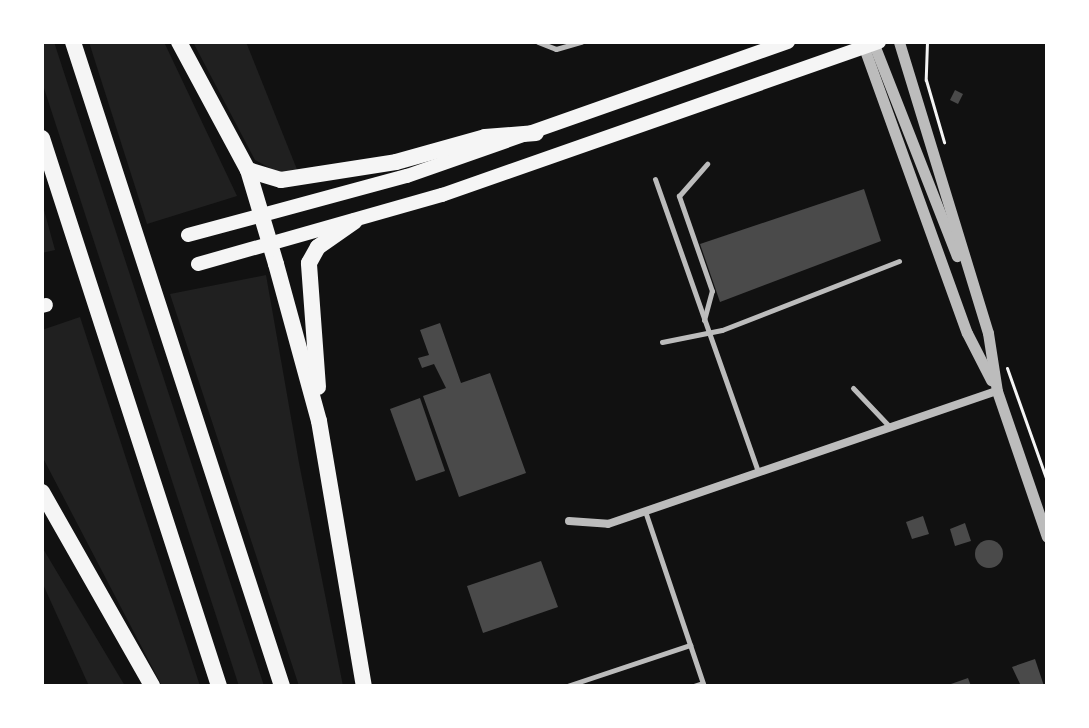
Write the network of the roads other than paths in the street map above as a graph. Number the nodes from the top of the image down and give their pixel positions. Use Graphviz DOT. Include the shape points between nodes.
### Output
graph roads {
  1 [pos="73,42"];
  2 [pos="179,42"];
  3 [pos="538,42"];
  4 [pos="581,42"];
  5 [pos="788,42"];
  6 [pos="899,42"];
  7 [pos="870,43"];
  8 [pos="536,133"];
  9 [pos="42,138"];
  10 [pos="707,164"];
  11 [pos="248,170"];
  12 [pos="655,179"];
  13 [pos="261,214"];
  14 [pos="355,221"];
  15 [pos="188,235"];
  16 [pos="270,245"];
  17 [pos="899,261"];
  18 [pos="198,264"];
  19 [pos="964,266"];
  20 [pos="703,322"];
  21 [pos="708,334"];
  22 [pos="662,342"];
  23 [pos="853,388"];
  24 [pos="997,391"];
  25 [pos="319,421"];
  26 [pos="891,428"];
  27 [pos="759,473"];
  28 [pos="42,492"];
  29 [pos="645,511"];
  30 [pos="569,521"];
  31 [pos="1047,537"];
  32 [pos="690,645"];
  33 [pos="703,685"];
  34 [pos="152,686"];
  35 [pos="219,686"];
  36 [pos="282,686"];
  37 [pos="364,686"];
  38 [pos="567,686"];
  39 [pos="694,686"];
  1 -- 36 [label="highway"];
  2 -- 11 [label="highway"];
  3 -- 4 [label="lane" via="556,49"];
  5 -- 8 [label="main road"];
  6 -- 19 [label="street"];
  7 -- 14 [label="main road"];
  7 -- 19 [label="street" via="948,244"];
  7 -- 24 [label="street" via="967,333"];
  8 -- 11 [label="highway" via="485,137 396,162 281,180"];
  8 -- 13 [label="main road"];
  9 -- 35 [label="highway"];
  10 -- 20 [label="lane" via="679,196 712,291"];
  11 -- 13 [label="highway"];
  12 -- 20 [label="lane"];
  13 -- 15 [label="main road"];
  13 -- 16 [label="highway"];
  14 -- 16 [label="main road"];
  14 -- 25 [label="highway" via="318,247 309,263"];
  16 -- 18 [label="main road"];
  16 -- 25 [label="highway"];
  17 -- 21 [label="lane"];
  19 -- 24 [label="street" via="988,333"];
  20 -- 21 [label="lane"];
  21 -- 22 [label="lane"];
  21 -- 27 [label="lane"];
  23 -- 26 [label="lane"];
  24 -- 26 [label="street"];
  24 -- 31 [label="street"];
  25 -- 37 [label="highway"];
  26 -- 27 [label="street"];
  27 -- 29 [label="street"];
  28 -- 34 [label="highway"];
  29 -- 30 [label="street" via="608,524"];
  29 -- 32 [label="lane"];
  32 -- 33 [label="lane"];
  32 -- 38 [label="lane"];
  33 -- 39 [label="lane"];
}
